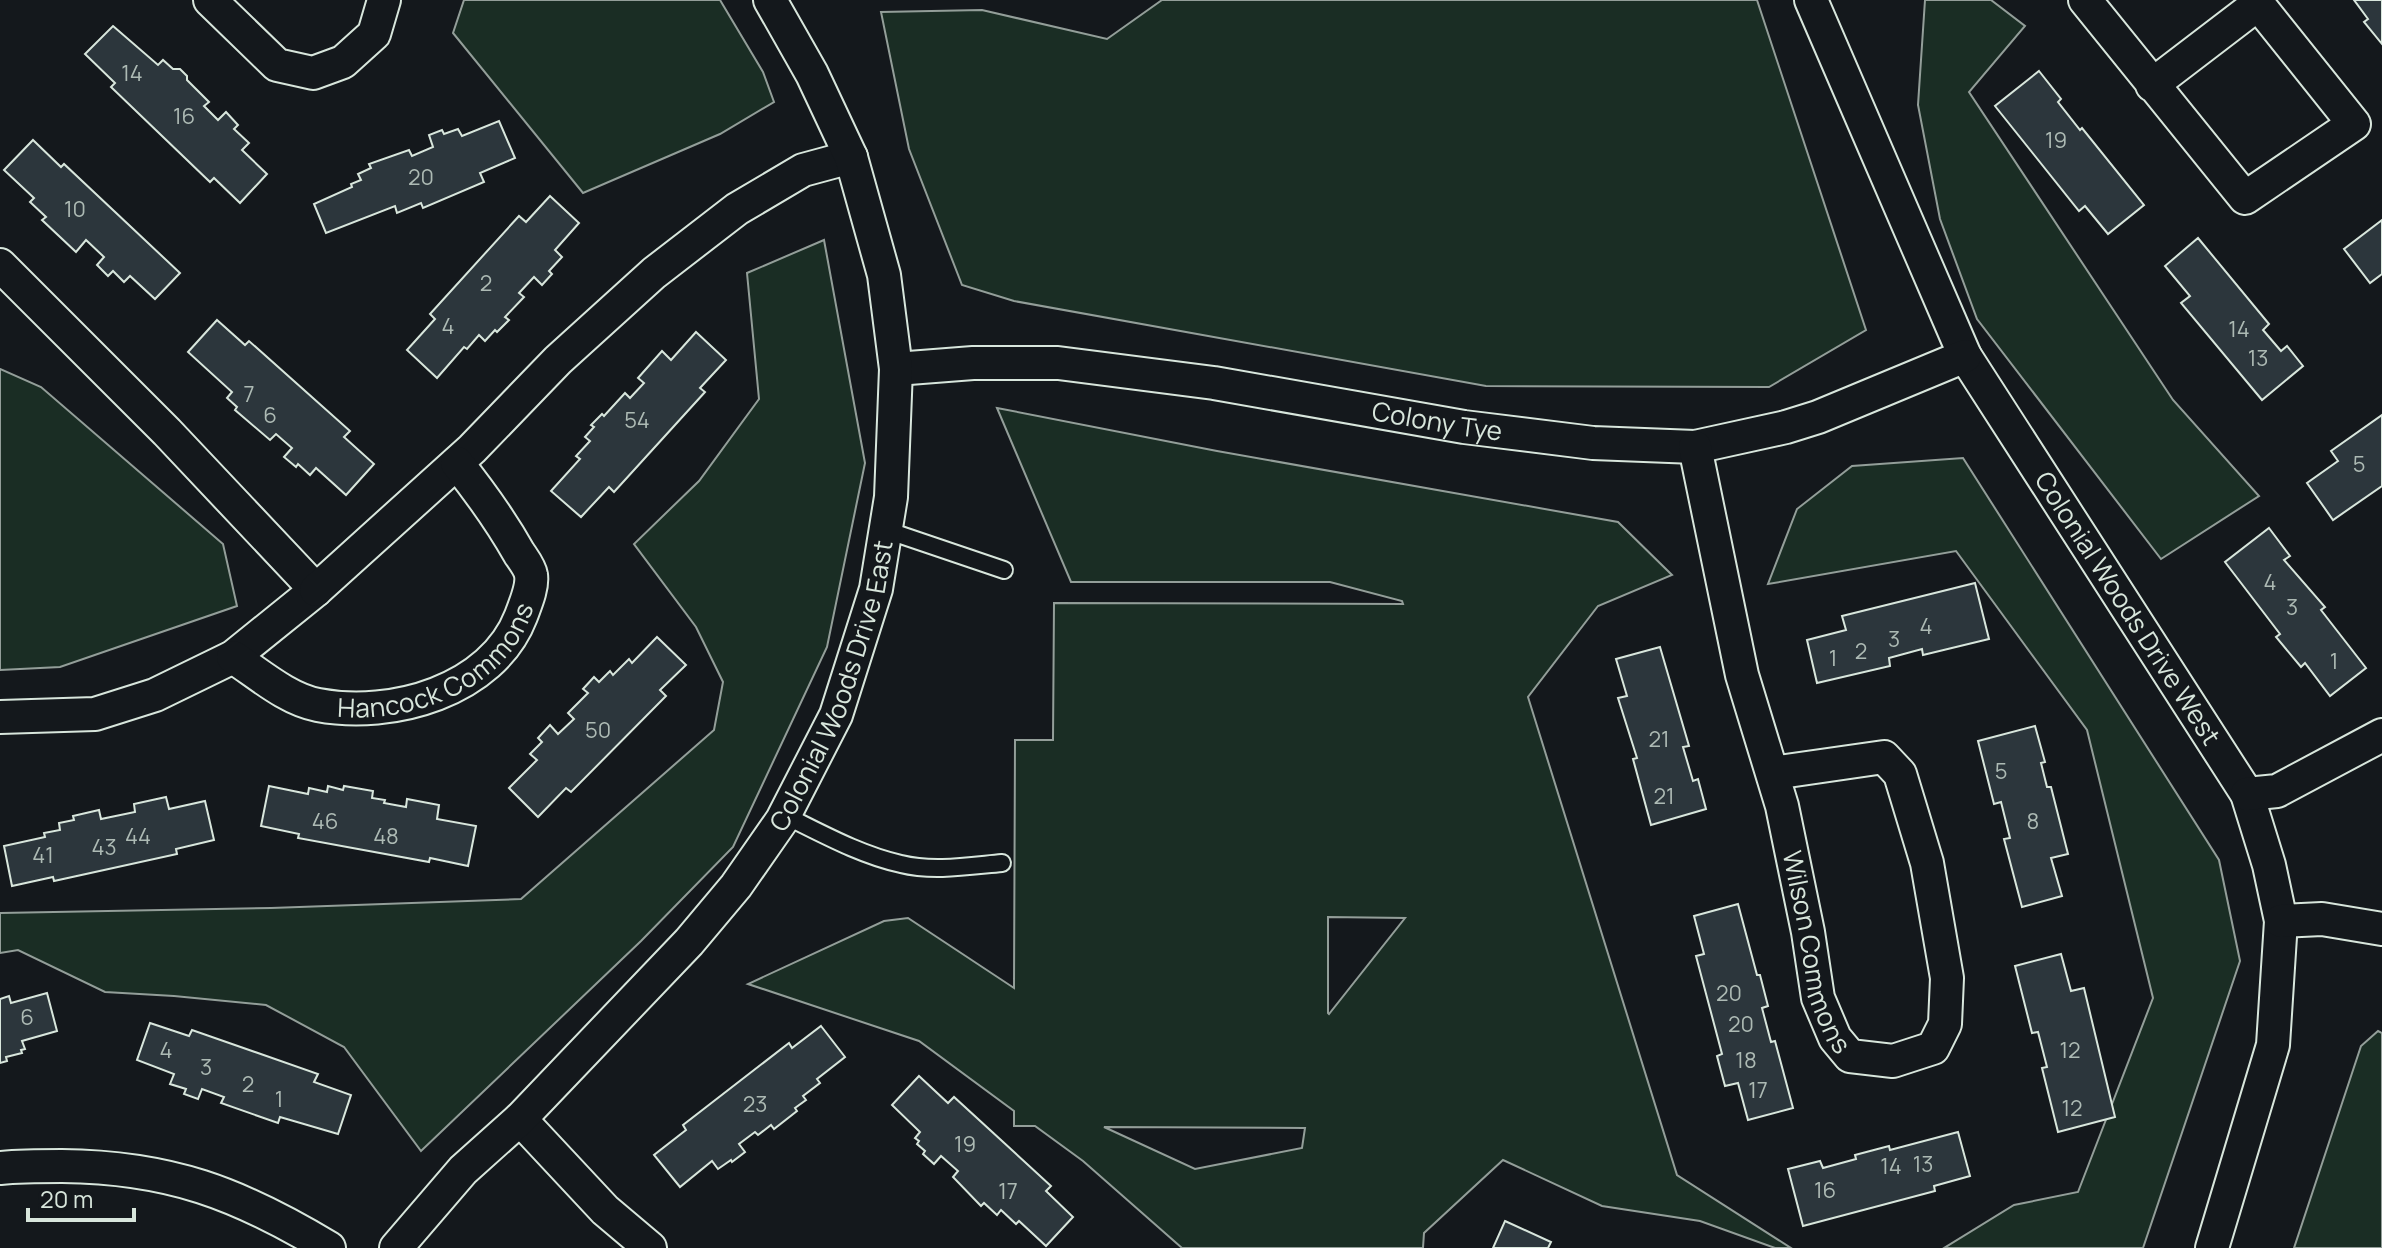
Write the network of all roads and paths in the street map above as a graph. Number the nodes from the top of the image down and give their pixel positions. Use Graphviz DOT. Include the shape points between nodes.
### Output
graph roads {
  1 [pos="210,0"];
  2 [pos="384,0"];
  3 [pos="1811,0"];
  4 [pos="2085,0"];
  5 [pos="774,1"];
  6 [pos="2152,85"];
  7 [pos="851,157"];
  8 [pos="5,277"];
  9 [pos="1965,356"];
  10 [pos="896,369"];
  11 [pos="1695,447"];
  12 [pos="457,463"];
  13 [pos="886,530"];
  14 [pos="1004,570"];
  15 [pos="316,590"];
  16 [pos="233,657"];
  17 [pos="0,717"];
  18 [pos="2382,735"];
  19 [pos="1773,773"];
  20 [pos="2247,794"];
  21 [pos="784,815"];
  22 [pos="1002,863"];
  23 [pos="2281,921"];
  24 [pos="2382,929"];
  25 [pos="520,1119"];
  26 [pos="0,1168"];
  27 [pos="329,1248"];
  28 [pos="396,1248"];
  29 [pos="650,1248"];
  30 [pos="2212,1248"];
  1 -- 2 [label="street" via="277,65 313,73 343,62 374,34"];
  3 -- 9 [label="street, Colonial Woods Drive West"];
  4 -- 6 [label="street"];
  5 -- 7 [label="street, Colonial Woods Drive East"];
  6 -- 6 [label="street" via="2245,198 2354,124 2258,4"];
  7 -- 10 [label="street, Colonial Woods Drive East" via="884,275"];
  7 -- 12 [label="street" via="803,170 737,209 666,264 558,360"];
  8 -- 15 [label="street" via="167,432"];
  9 -- 11 [label="street, Colony Tye" via="1818,417"];
  9 -- 20 [label="street, Colonial Woods Drive West"];
  10 -- 11 [label="street, Colony Tye" via="1058,363 1214,383 1464,427 1593,443"];
  10 -- 13 [label="street, Colonial Woods Drive East"];
  11 -- 19 [label="street, Wilson Commons" via="1742,675"];
  12 -- 15 [label="street"];
  12 -- 16 [label="street, Hancock Commons" via="499,518 531,574 515,631 479,671 443,692 361,708 316,705 282,690"];
  13 -- 14 [label="lane"];
  13 -- 21 [label="street, Colonial Woods Drive East" via="876,589 836,715"];
  15 -- 16 [label="street"];
  16 -- 17 [label="street" via="155,695 95,714"];
  18 -- 20 [label="street" via="2277,791"];
  19 -- 19 [label="street, Wilson Commons" via="1818,998 1835,1038 1850,1056 1893,1061 1933,1048 1945,1024 1947,978 1927,863 1900,774 1884,757"];
  20 -- 23 [label="street, Colonial Woods Drive West"];
  21 -- 22 [label="lane" via="901,865"];
  21 -- 25 [label="street, Colonial Woods Drive East" via="736,886 689,942"];
  23 -- 24 [label="street" via="2322,919"];
  23 -- 30 [label="street, Colonial Woods Drive West" via="2273,1045"];
  25 -- 28 [label="street, Colonial Woods Drive East" via="463,1170"];
  25 -- 29 [label="street" via="605,1210"];
  26 -- 27 [label="street" via="107,1167 175,1177 227,1194"];
}
